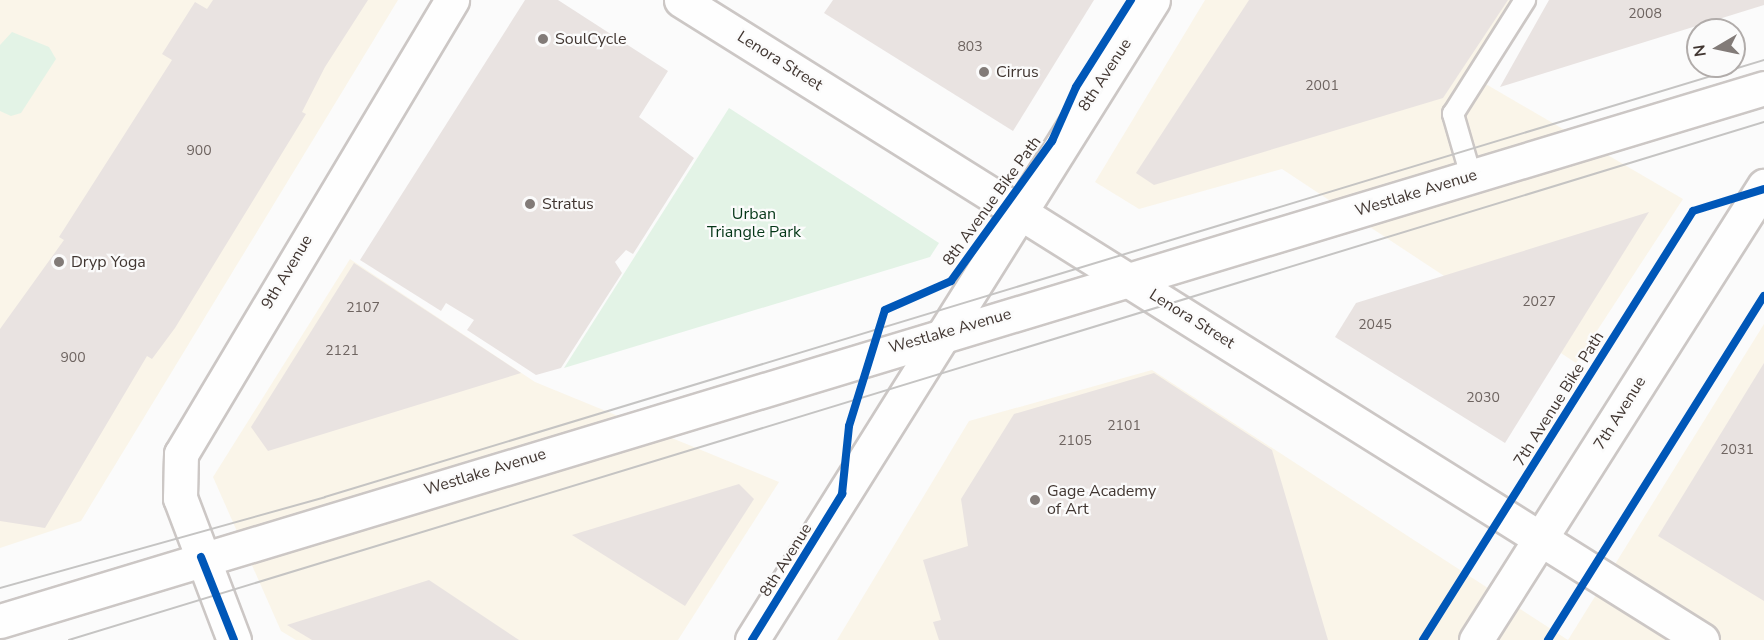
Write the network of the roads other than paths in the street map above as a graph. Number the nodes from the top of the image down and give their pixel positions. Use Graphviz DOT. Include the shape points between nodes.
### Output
graph roads {
  1 [pos="452,0"];
  2 [pos="681,0"];
  3 [pos="1153,0"];
  4 [pos="1525,0"];
  5 [pos="1764,88"];
  6 [pos="1471,176"];
  7 [pos="1764,186"];
  8 [pos="1019,210"];
  9 [pos="1130,279"];
  10 [pos="941,333"];
  11 [pos="1540,538"];
  12 [pos="201,557"];
  13 [pos="0,621"];
  14 [pos="234,640"];
  15 [pos="752,640"];
  16 [pos="1476,640"];
  17 [pos="1702,640"];
  1 -- 12 [label="main road, 9th Avenue" via="181,453 180,498"];
  2 -- 8 [label="main road, Lenora Street"];
  3 -- 8 [label="main road, 8th Avenue"];
  4 -- 6 [label="lane" via="1453,114"];
  5 -- 6 [label="main road, Westlake Avenue"];
  6 -- 9 [label="main road, Westlake Avenue"];
  7 -- 11 [label="main road, 7th Avenue"];
  8 -- 9 [label="main road, Lenora Street"];
  8 -- 10 [label="main road, 8th Avenue"];
  9 -- 10 [label="main road, Westlake Avenue"];
  9 -- 11 [label="main road, Lenora Street"];
  10 -- 12 [label="main road, Westlake Avenue"];
  10 -- 15 [label="main road, 8th Avenue"];
  11 -- 16 [label="main road, 7th Avenue"];
  11 -- 17 [label="main road, Lenora Street"];
  12 -- 13 [label="main road, Westlake Avenue"];
  12 -- 14 [label="main road, 9th Avenue"];
}
